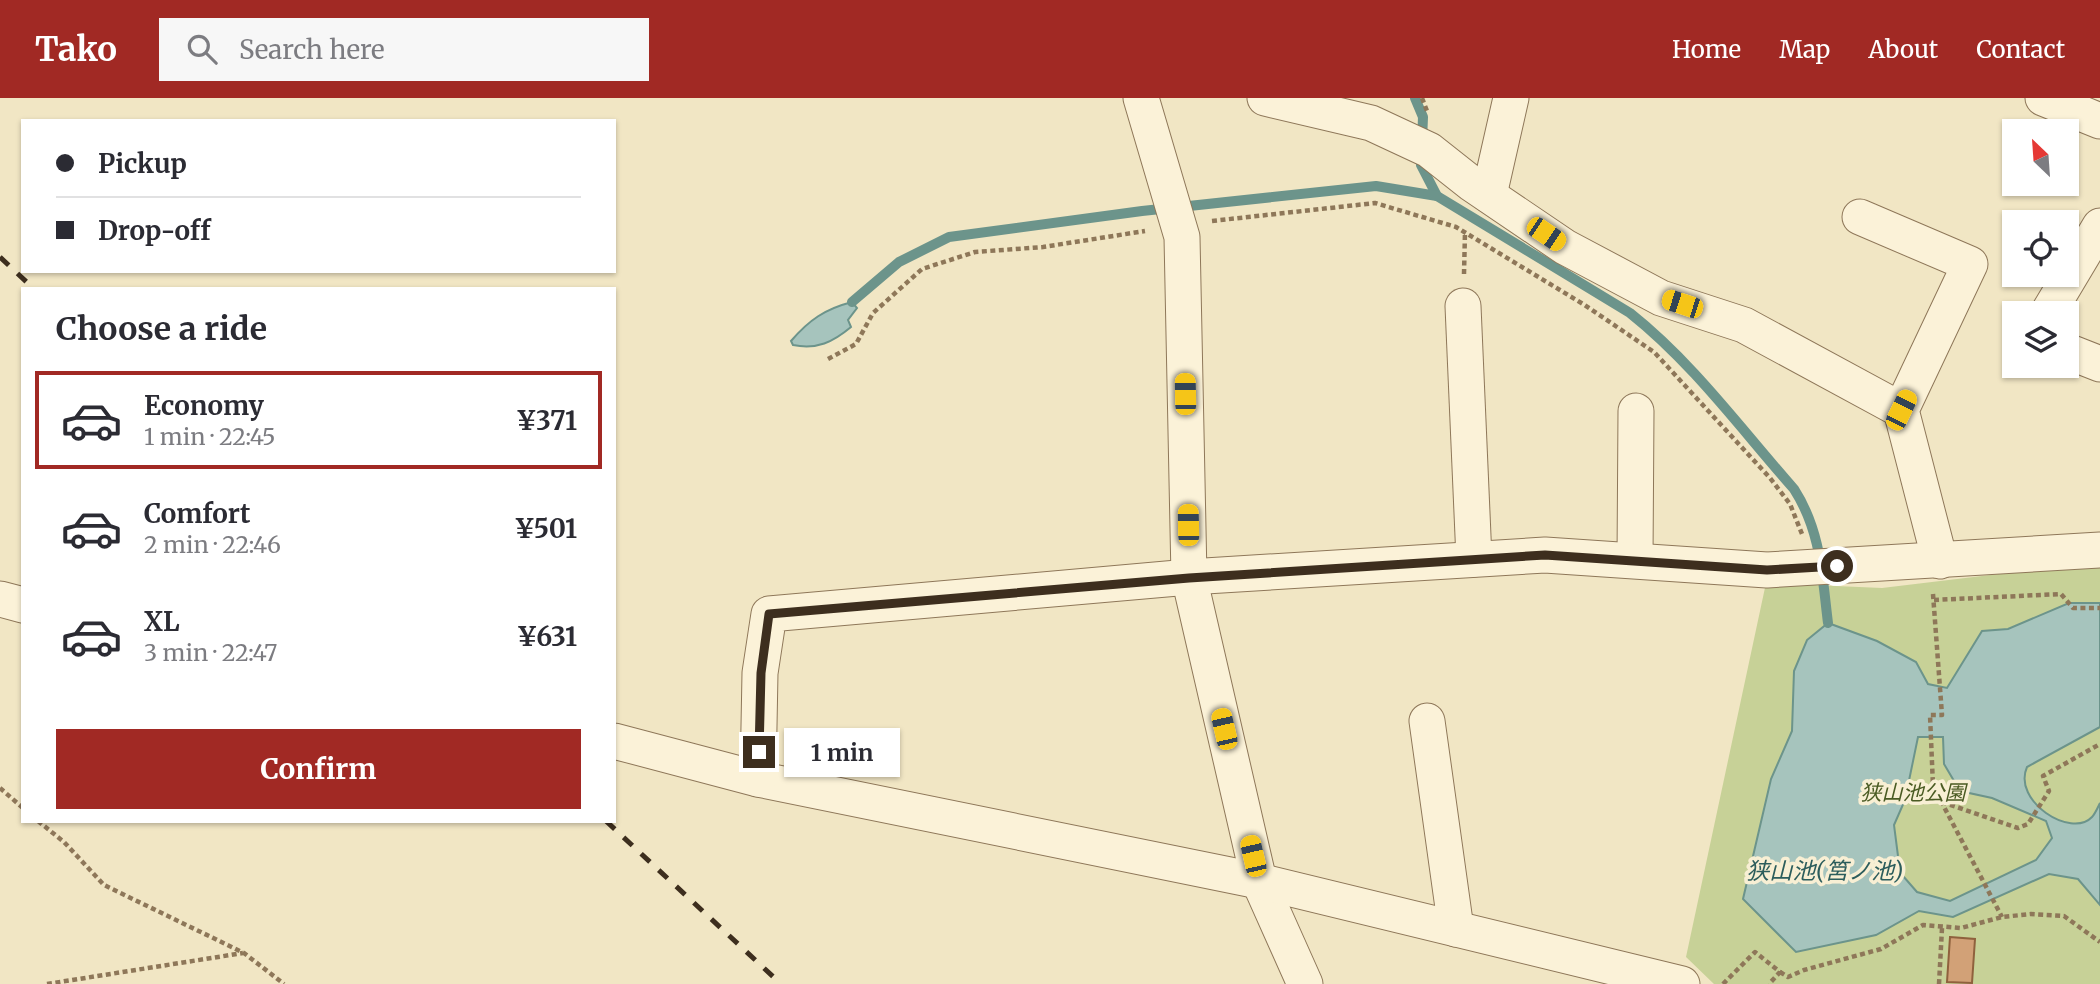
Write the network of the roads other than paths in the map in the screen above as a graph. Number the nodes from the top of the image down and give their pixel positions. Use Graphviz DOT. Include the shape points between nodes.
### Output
graph roads {
  1 [pos="1141,98"];
  2 [pos="1265,98"];
  3 [pos="1511,98"];
  4 [pos="2043,98"];
  5 [pos="1344,108"];
  6 [pos="2100,121"];
  7 [pos="1489,195"];
  8 [pos="1860,217"];
  9 [pos="2100,226"];
  10 [pos="2055,301"];
  11 [pos="1463,306"];
  12 [pos="2079,356"];
  13 [pos="2100,364"];
  14 [pos="1901,410"];
  15 [pos="1636,411"];
  16 [pos="2100,550"];
  17 [pos="1474,559"];
  18 [pos="1635,559"];
  19 [pos="1935,562"];
  20 [pos="1189,578"];
  21 [pos="0,599"];
  22 [pos="21,604"];
  23 [pos="1427,721"];
  24 [pos="616,742"];
  25 [pos="758,779"];
  26 [pos="1259,881"];
  27 [pos="1456,929"];
  28 [pos="1305,984"];
  29 [pos="1682,984"];
  1 -- 20 [label="street" via="1182,237"];
  2 -- 5 [label="street"];
  3 -- 7 [label="street"];
  4 -- 6 [label="street"];
  5 -- 7 [label="street" via="1423,147"];
  7 -- 14 [label="street" via="1565,247 1661,298 1744,325"];
  8 -- 14 [label="street" via="1970,264"];
  9 -- 10 [label="street"];
  11 -- 17 [label="street"];
  12 -- 13 [label="street"];
  14 -- 19 [label="street"];
  15 -- 18 [label="street"];
  16 -- 19 [label="street"];
  17 -- 18 [label="street" via="1545,555"];
  17 -- 20 [label="street"];
  18 -- 19 [label="street" via="1767,570"];
  20 -- 25 [label="street" via="769,614 761,673"];
  20 -- 26 [label="street"];
  21 -- 22 [label="street"];
  23 -- 27 [label="street"];
  24 -- 25 [label="street"];
  25 -- 26 [label="street"];
  26 -- 27 [label="street"];
  26 -- 28 [label="street"];
  27 -- 29 [label="street"];
}
